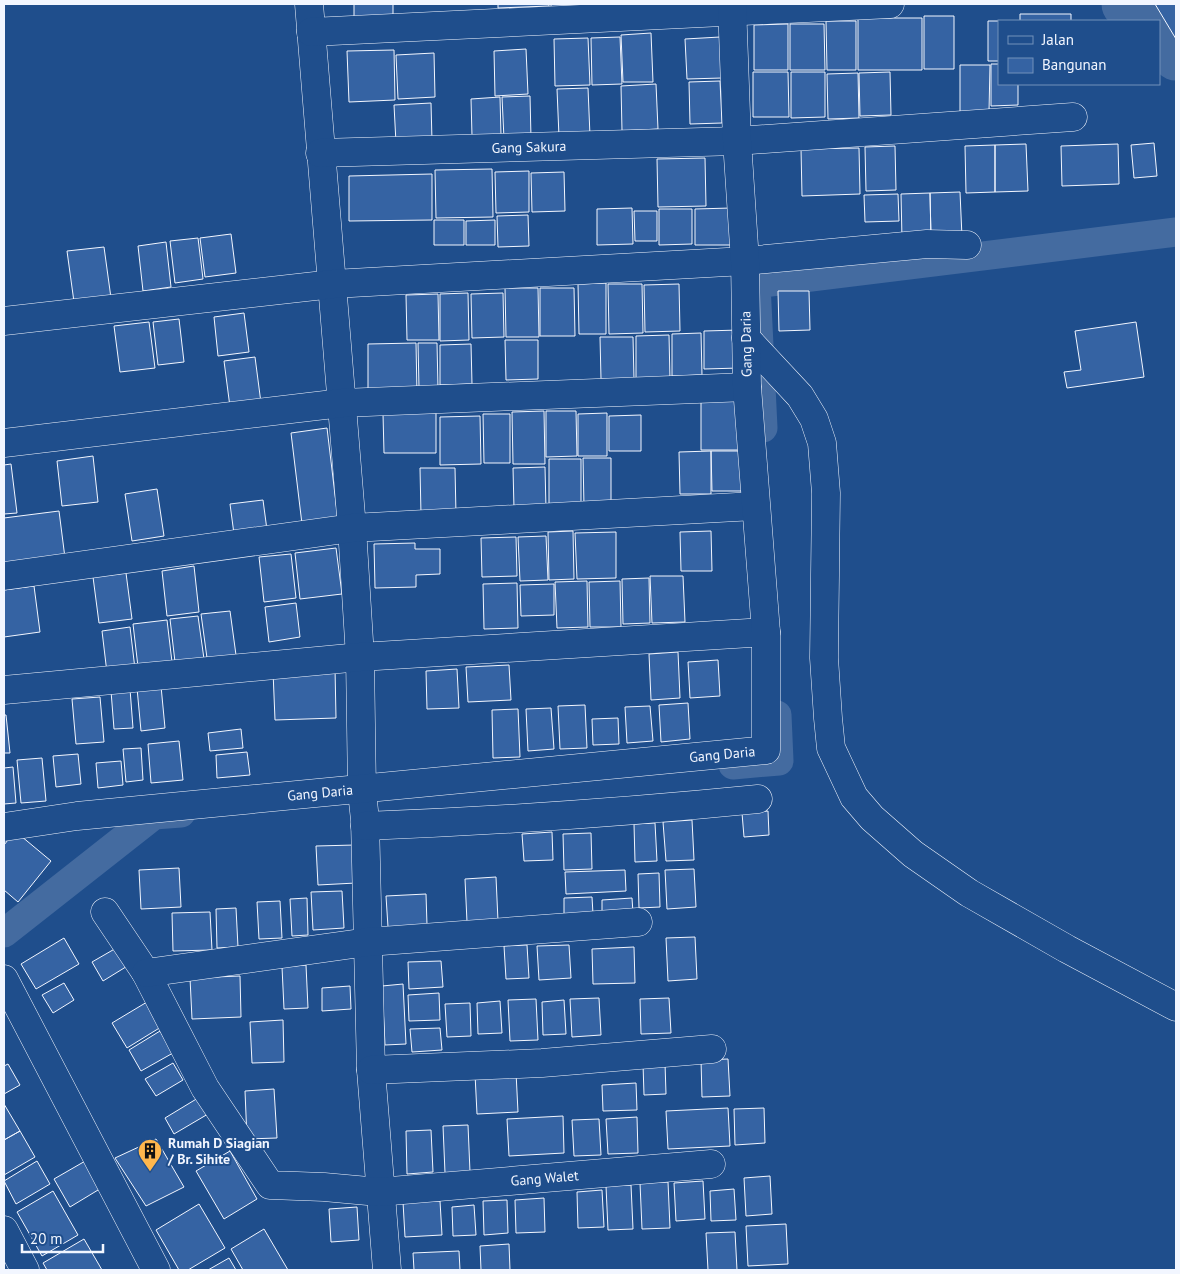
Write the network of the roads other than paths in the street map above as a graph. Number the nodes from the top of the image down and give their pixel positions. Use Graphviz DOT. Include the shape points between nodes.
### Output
graph roads {
  1 [pos="309,4"];
  2 [pos="890,4"];
  3 [pos="732,8"];
  4 [pos="311,32"];
  5 [pos="1073,117"];
  6 [pos="737,141"];
  7 [pos="320,153"];
  8 [pos="966,245"];
  9 [pos="745,261"];
  10 [pos="333,284"];
  11 [pos="4,321"];
  12 [pos="751,343"];
  13 [pos="747,388"];
  14 [pos="342,403"];
  15 [pos="4,443"];
  16 [pos="755,506"];
  17 [pos="352,528"];
  18 [pos="4,576"];
  19 [pos="766,632"];
  20 [pos="360,656"];
  21 [pos="4,690"];
  22 [pos="362,791"];
  23 [pos="758,799"];
  24 [pos="365,823"];
  25 [pos="4,827"];
  26 [pos="105,912"];
  27 [pos="638,922"];
  28 [pos="368,942"];
  29 [pos="146,973"];
  30 [pos="4,979"];
  31 [pos="1176,1007"];
  32 [pos="712,1048"];
  33 [pos="371,1070"];
  34 [pos="710,1164"];
  35 [pos="379,1192"];
  36 [pos="4,1230"];
  37 [pos="25,1270"];
  38 [pos="156,1270"];
  39 [pos="387,1270"];
  1 -- 4 [label="street"];
  2 -- 3 [label="street"];
  3 -- 4 [label="street"];
  3 -- 6 [label="street, Gang Daria"];
  4 -- 7 [label="street"];
  5 -- 6 [label="street, Gang Sakura"];
  6 -- 7 [label="street, Gang Sakura"];
  6 -- 9 [label="street, Gang Daria"];
  7 -- 10 [label="street"];
  8 -- 9 [label="street" via="927,244"];
  9 -- 10 [label="street"];
  9 -- 12 [label="street, Gang Daria"];
  10 -- 11 [label="street"];
  10 -- 14 [label="street"];
  12 -- 13 [label="street, Gang Daria"];
  12 -- 31 [label="street" via="800,396 814,419 822,451 826,493 824,658 831,748 854,797 872,818 913,854 969,893"];
  13 -- 14 [label="street"];
  13 -- 16 [label="street, Gang Daria"];
  14 -- 15 [label="street"];
  14 -- 17 [label="street"];
  16 -- 17 [label="street"];
  16 -- 19 [label="street, Gang Daria"];
  17 -- 18 [label="street"];
  17 -- 20 [label="street"];
  19 -- 20 [label="street"];
  19 -- 22 [label="street, Gang Daria" via="766,750"];
  20 -- 21 [label="street"];
  20 -- 22 [label="street"];
  22 -- 24 [label="street"];
  22 -- 25 [label="street, Gang Daria" via="77,816"];
  23 -- 24 [label="street" via="666,808"];
  24 -- 28 [label="street"];
  26 -- 29 [label="street"];
  27 -- 28 [label="street"];
  28 -- 29 [label="street"];
  28 -- 33 [label="street"];
  29 -- 35 [label="street, Gang Walet" via="205,1088 270,1185"];
  30 -- 38 [label="street"];
  32 -- 33 [label="street" via="542,1063"];
  33 -- 35 [label="street"];
  34 -- 35 [label="street, Gang Walet"];
  35 -- 39 [label="street"];
  36 -- 37 [label="street"];
}
